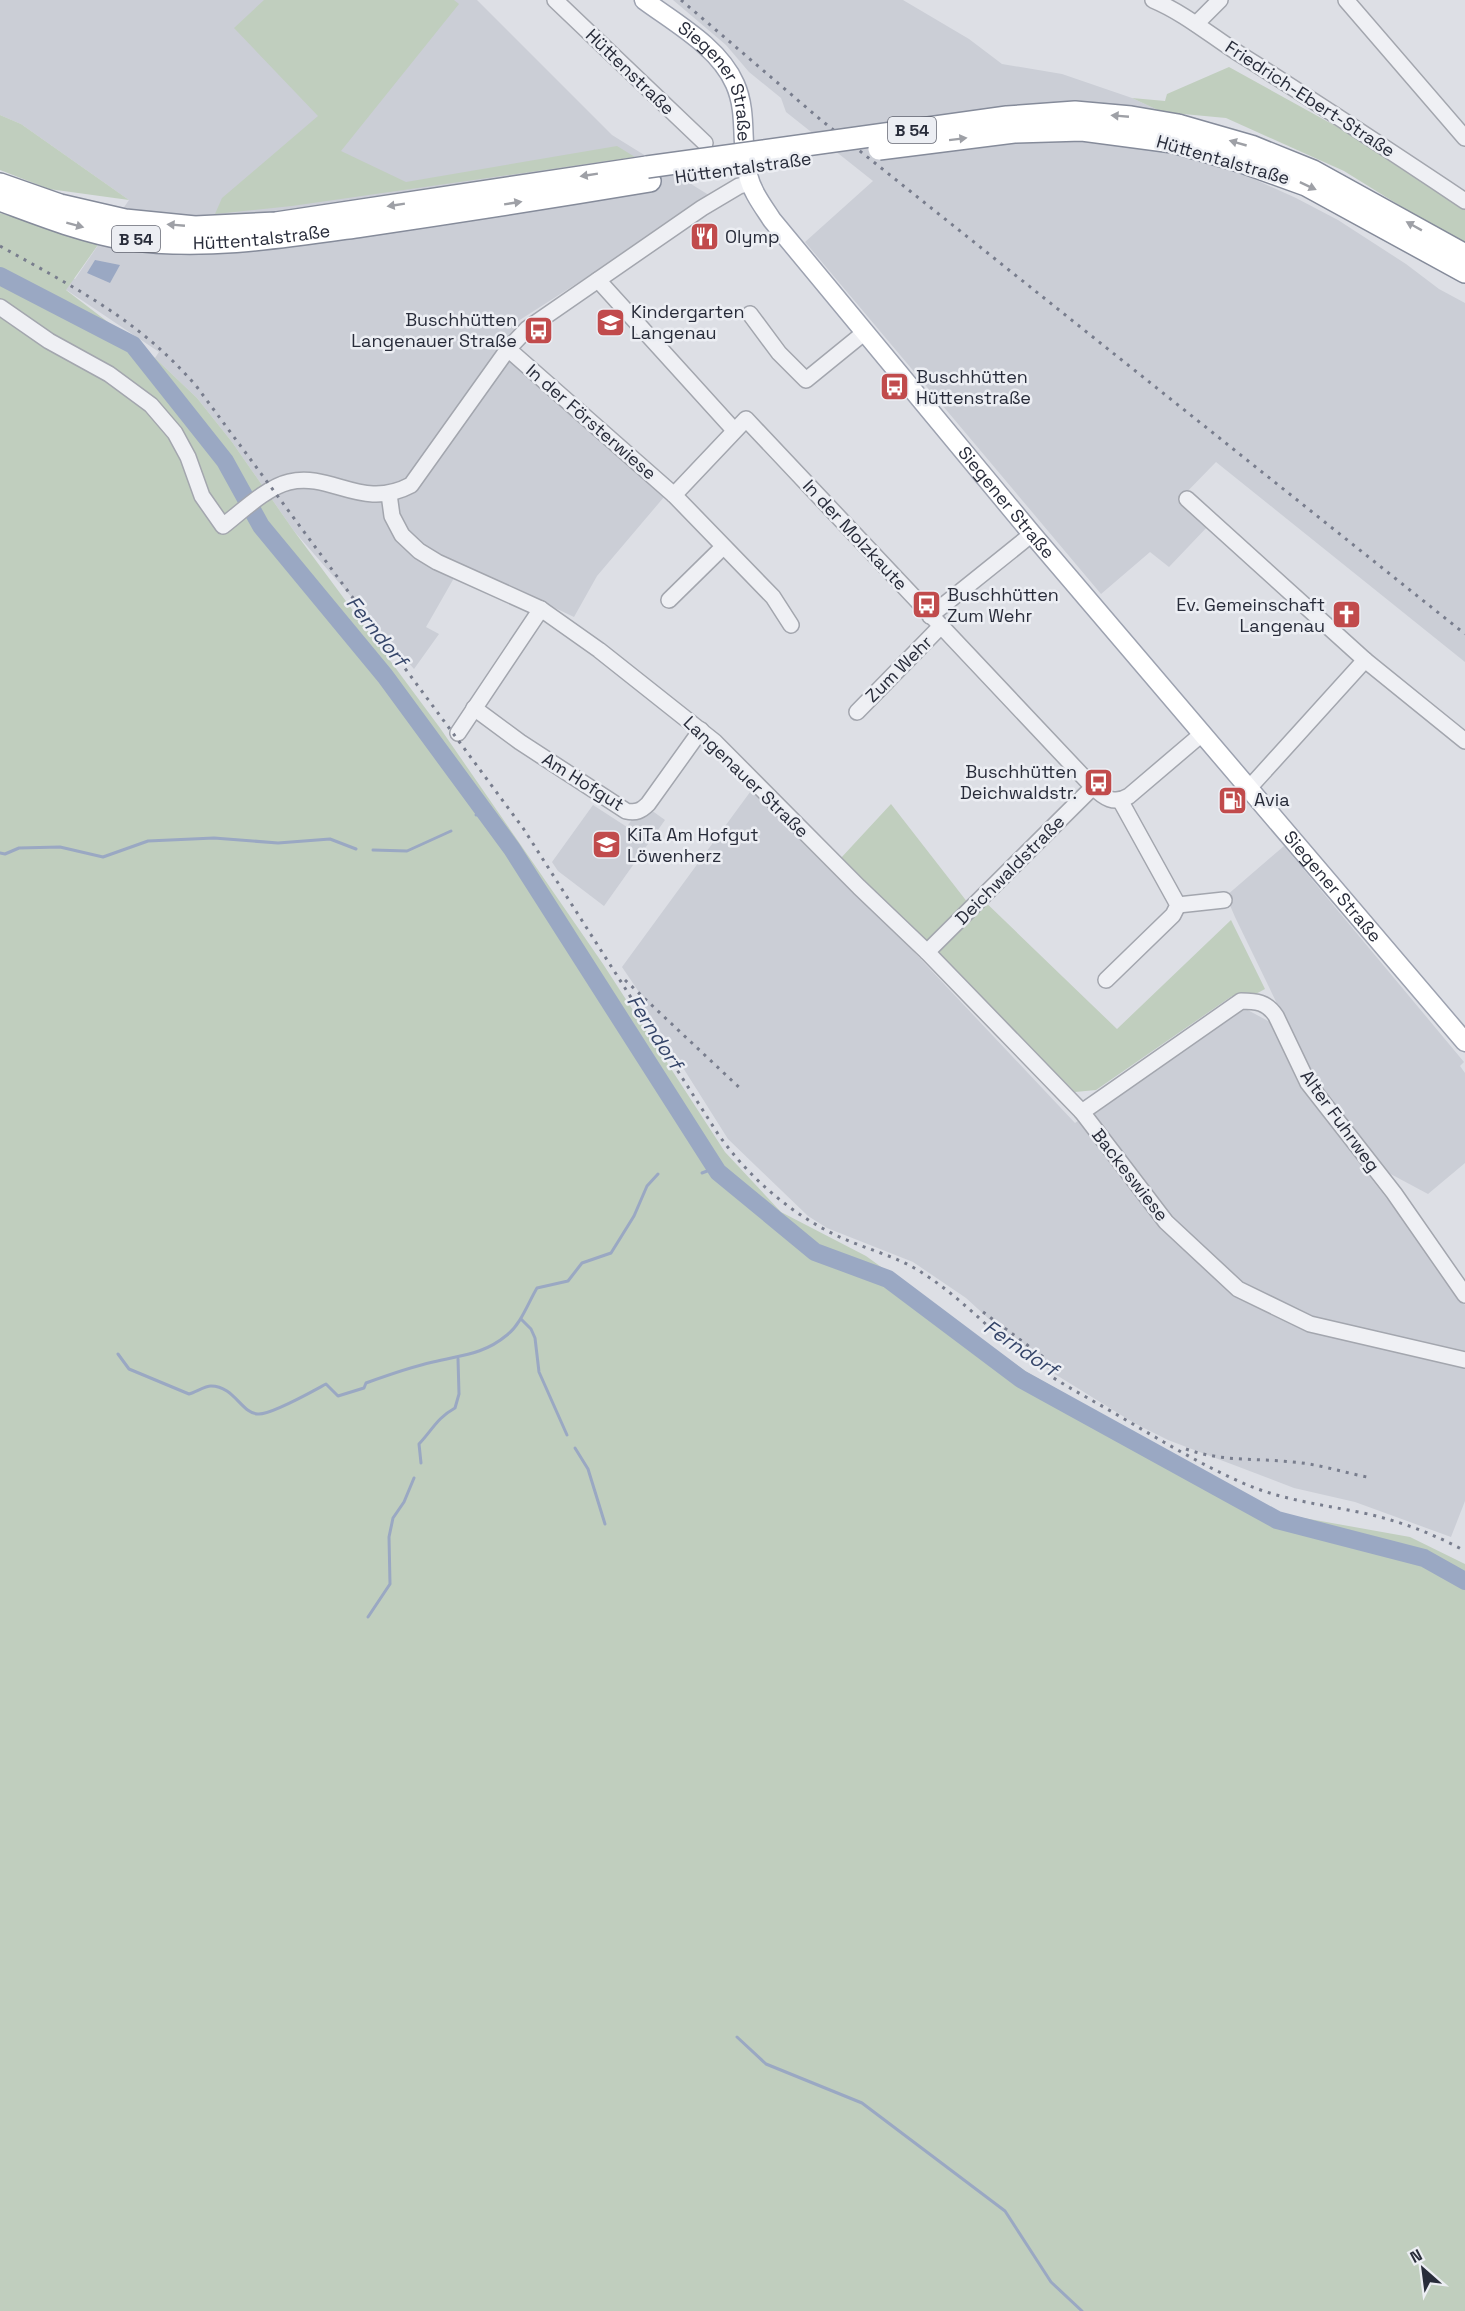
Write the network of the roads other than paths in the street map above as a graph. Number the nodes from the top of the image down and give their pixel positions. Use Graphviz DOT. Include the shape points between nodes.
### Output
graph roads {
  1 [pos="555,0"];
  2 [pos="644,0"];
  3 [pos="1153,0"];
  4 [pos="1220,0"];
  5 [pos="1346,0"];
  6 [pos="1196,24"];
  7 [pos="1175,134"];
  8 [pos="1465,138"];
  9 [pos="705,144"];
  10 [pos="649,174"];
  11 [pos="751,183"];
  12 [pos="0,184"];
  13 [pos="0,200"];
  14 [pos="1465,201"];
  15 [pos="1465,255"];
  16 [pos="1465,272"];
  17 [pos="598,280"];
  18 [pos="0,307"];
  19 [pos="750,314"];
  20 [pos="865,332"];
  21 [pos="508,349"];
  22 [pos="735,430"];
  23 [pos="389,494"];
  24 [pos="674,495"];
  25 [pos="1187,499"];
  26 [pos="1032,534"];
  27 [pos="723,547"];
  28 [pos="669,600"];
  29 [pos="541,609"];
  30 [pos="935,621"];
  31 [pos="791,624"];
  32 [pos="1365,660"];
  33 [pos="474,708"];
  34 [pos="857,712"];
  35 [pos="700,730"];
  36 [pos="458,733"];
  37 [pos="1203,733"];
  38 [pos="1465,741"];
  39 [pos="1093,787"];
  40 [pos="1250,787"];
  41 [pos="1120,800"];
  42 [pos="859,887"];
  43 [pos="1224,900"];
  44 [pos="1178,905"];
  45 [pos="927,952"];
  46 [pos="1106,980"];
  47 [pos="1465,1042"];
  48 [pos="1082,1112"];
  49 [pos="1465,1295"];
  50 [pos="1465,1360"];
  1 -- 9 [label="street, Hüttenstraße"];
  2 -- 11 [label="main road, Siegener Straße" via="727,69 742,107"];
  3 -- 6 [label="street, Friedrich-Ebert-Straße"];
  4 -- 6 [label="street"];
  5 -- 8 [label="street"];
  6 -- 14 [label="street, Friedrich-Ebert-Straße"];
  7 -- 10 [label="highway, Hüttentalstraße / B 54, bridge" via="1131,117 1075,112 1006,117"];
  15 -- 7 [label="highway, Hüttentalstraße / B 54, one-way" via="1313,171 1251,146"];
  7 -- 16 [label="highway, Hüttentalstraße / B 54, one-way" via="1306,185"];
  10 -- 12 [label="highway, Hüttentalstraße / B 54, one-way" via="276,223 195,227 125,220 60,205"];
  13 -- 10 [label="highway, Hüttentalstraße / B 54, one-way" via="125,238 192,244 278,238 455,213"];
  11 -- 17 [label="street" via="702,208"];
  11 -- 20 [label="main road, Siegener Straße" via="772,220"];
  17 -- 21 [label="street" via="527,329"];
  17 -- 22 [label="street"];
  18 -- 23 [label="street" via="49,341 109,374 151,405 175,433 202,496 223,526 288,482 315,481 366,494"];
  19 -- 20 [label="street" via="779,353 806,380"];
  20 -- 26 [label="main road, Siegener Straße"];
  21 -- 23 [label="street" via="420,475 411,485"];
  21 -- 24 [label="street, In der Försterwiese"];
  22 -- 24 [label="street"];
  22 -- 30 [label="street, In der Molzkaute" via="746,420"];
  23 -- 29 [label="street, Langenauer Straße" via="392,516 402,535 419,551"];
  24 -- 27 [label="street, In der Försterwiese"];
  25 -- 32 [label="street"];
  26 -- 30 [label="street, Zum Wehr"];
  26 -- 37 [label="main road, Siegener Straße"];
  27 -- 28 [label="street"];
  27 -- 31 [label="street, In der Försterwiese" via="773,597"];
  29 -- 33 [label="street"];
  29 -- 35 [label="street, Langenauer Straße"];
  30 -- 34 [label="street, Zum Wehr"];
  30 -- 39 [label="street, In der Molzkaute"];
  32 -- 38 [label="street"];
  32 -- 40 [label="street"];
  33 -- 35 [label="street, Am Hofgut" via="520,742 626,811 635,813 648,804"];
  33 -- 36 [label="street"];
  35 -- 42 [label="street, Langenauer Straße"];
  37 -- 40 [label="main road, Siegener Straße"];
  37 -- 41 [label="street"];
  39 -- 41 [label="street, In der Molzkaute" via="1107,799"];
  39 -- 45 [label="street, Deichwaldstraße"];
  40 -- 47 [label="main road, Siegener Straße"];
  41 -- 44 [label="street"];
  42 -- 45 [label="street, Backeswiese"];
  43 -- 44 [label="street"];
  44 -- 46 [label="street" via="1173,915"];
  45 -- 48 [label="street, Backeswiese"];
  48 -- 49 [label="street, Alter Fuhrweg" via="1241,1001 1258,1000 1276,1016 1308,1083 1394,1193"];
  48 -- 50 [label="street, Backeswiese" via="1166,1222 1238,1289 1310,1324"];
}
